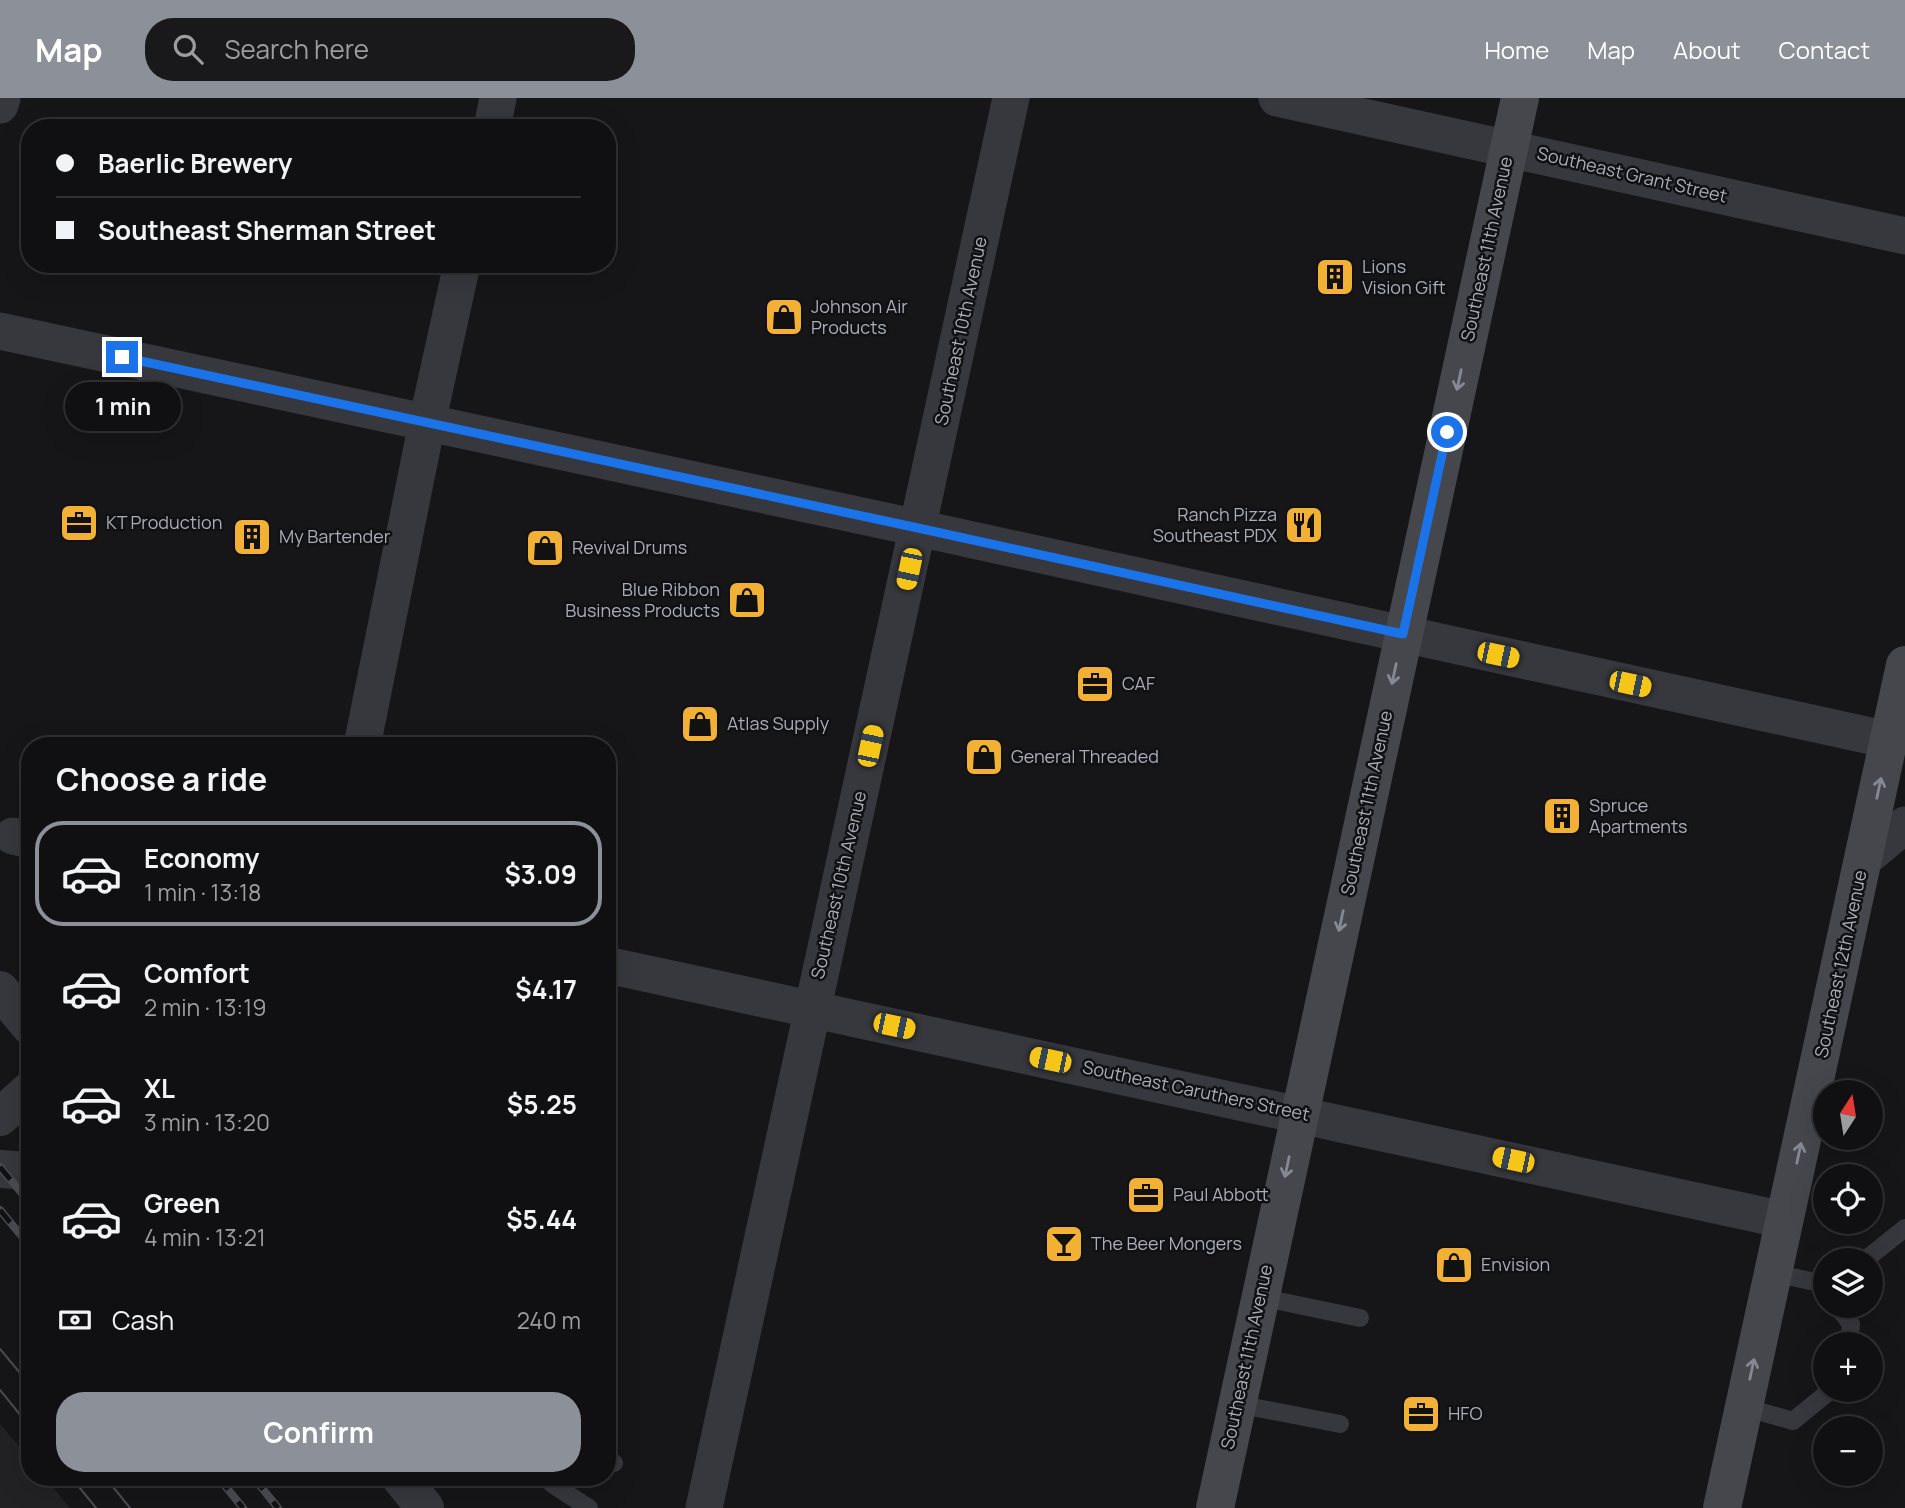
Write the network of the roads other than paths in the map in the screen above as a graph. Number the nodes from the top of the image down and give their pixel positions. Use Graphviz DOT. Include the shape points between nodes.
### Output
graph roads {
  1 [pos="2,98"];
  2 [pos="498,98"];
  3 [pos="1011,98"];
  4 [pos="1277,98"];
  5 [pos="1520,98"];
  6 [pos="0,105"];
  7 [pos="494,119"];
  8 [pos="1509,148"];
  9 [pos="1905,236"];
  10 [pos="460,273"];
  11 [pos="0,331"];
  12 [pos="427,423"];
  13 [pos="918,528"];
  14 [pos="1403,634"];
  15 [pos="1905,665"];
  16 [pos="364,737"];
  17 [pos="1889,740"];
  18 [pos="1905,825"];
  19 [pos="1864,859"];
  20 [pos="616,967"];
  21 [pos="811,1008"];
  22 [pos="21,1098"];
  23 [pos="1298,1113"];
  24 [pos="0,1116"];
  25 [pos="0,1169"];
  26 [pos="21,1170"];
  27 [pos="1784,1220"];
  28 [pos="1905,1228"];
  29 [pos="1880,1248"];
  30 [pos="1773,1273"];
  31 [pos="1813,1283"];
  32 [pos="1260,1297"];
  33 [pos="1360,1318"];
  34 [pos="1816,1402"];
  35 [pos="1237,1404"];
  36 [pos="1744,1407"];
  37 [pos="1340,1424"];
  38 [pos="407,1486"];
  39 [pos="555,1486"];
  40 [pos="425,1508"];
  41 [pos="590,1508"];
  42 [pos="704,1508"];
  43 [pos="1215,1508"];
  44 [pos="1722,1508"];
  1 -- 6 [label="street"];
  2 -- 7 [label="street"];
  3 -- 13 [label="street, Southeast 10th Avenue"];
  4 -- 8 [label="street, Southeast Grant Street"];
  5 -- 8 [label="main road, Southeast 11th Avenue"];
  8 -- 9 [label="street, Southeast Grant Street"];
  8 -- 14 [label="main road, Southeast 11th Avenue, one-way"];
  10 -- 12 [label="street"];
  11 -- 12 [label="street"];
  12 -- 13 [label="street"];
  12 -- 16 [label="street"];
  13 -- 14 [label="street"];
  13 -- 21 [label="street, Southeast 10th Avenue"];
  14 -- 17 [label="street"];
  14 -- 23 [label="main road, Southeast 11th Avenue, one-way"];
  15 -- 17 [label="main road, Southeast 12th Avenue"];
  19 -- 17 [label="main road, Southeast 12th Avenue, one-way"];
  18 -- 19 [label="street"];
  27 -- 19 [label="main road, Southeast 12th Avenue, one-way"];
  20 -- 21 [label="street, Southeast Caruthers Street"];
  21 -- 23 [label="street, Southeast Caruthers Street"];
  21 -- 42 [label="street, Southeast 10th Avenue"];
  22 -- 24 [label="street"];
  23 -- 27 [label="street, Southeast Caruthers Street"];
  23 -- 32 [label="main road, Southeast 11th Avenue, one-way"];
  25 -- 26 [label="street"];
  27 -- 30 [label="main road, Southeast 12th Avenue"];
  28 -- 29 [label="lane"];
  30 -- 31 [label="lane"];
  36 -- 30 [label="main road, Southeast 12th Avenue, one-way"];
  32 -- 33 [label="lane"];
  32 -- 35 [label="main road, Southeast 11th Avenue"];
  34 -- 36 [label="lane" via="1793,1421"];
  35 -- 37 [label="lane"];
  35 -- 43 [label="main road, Southeast 11th Avenue"];
  36 -- 44 [label="main road, Southeast 12th Avenue"];
  38 -- 40 [label="street"];
  39 -- 41 [label="lane"];
}
